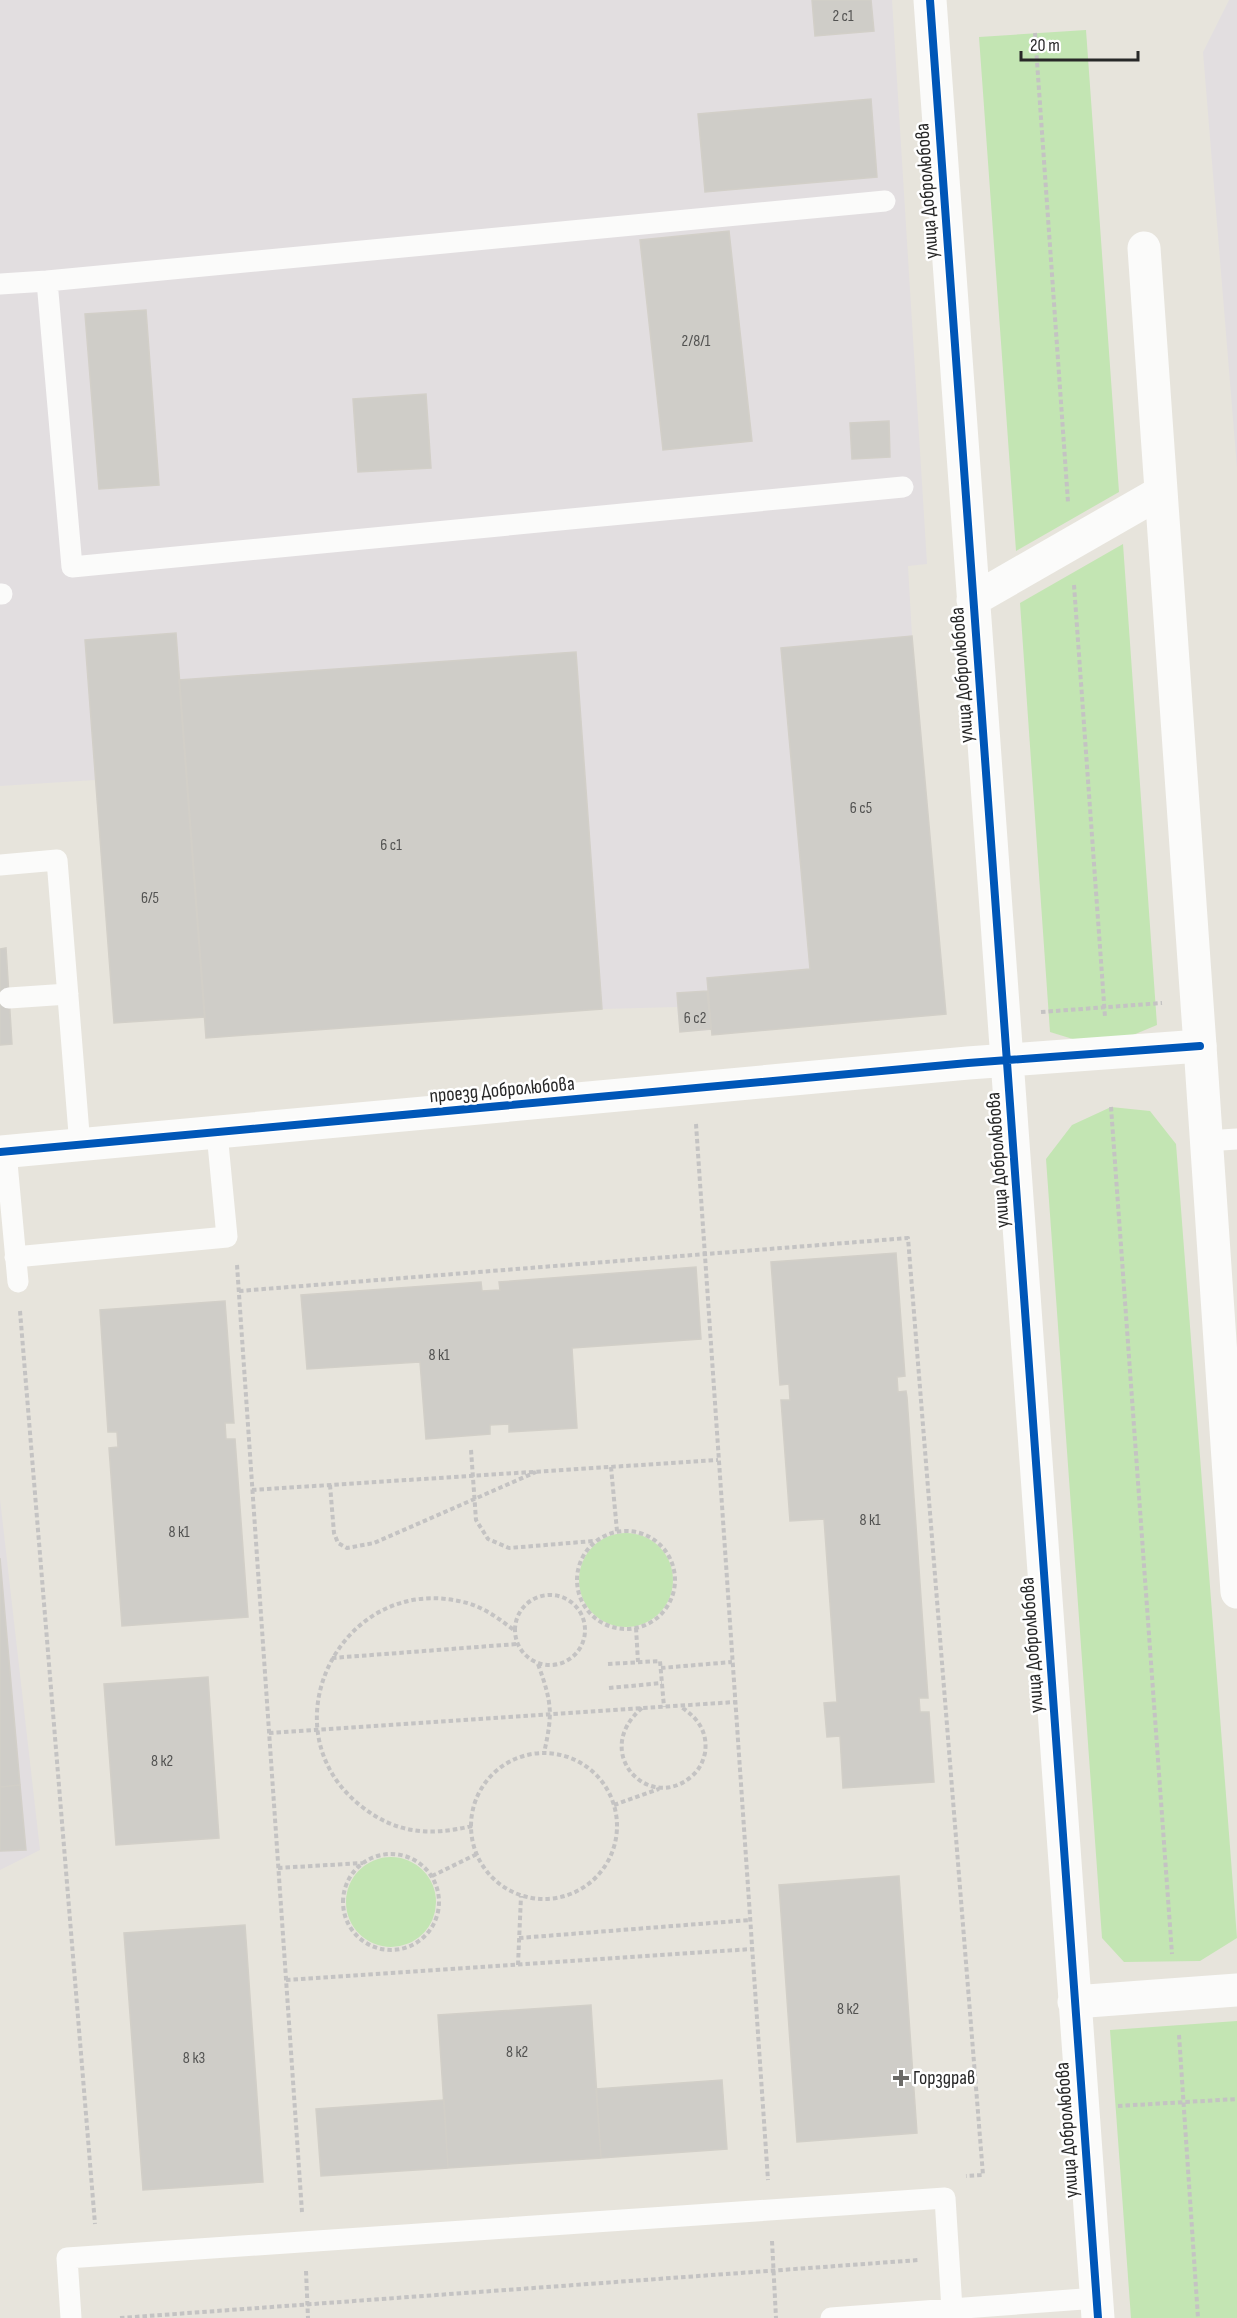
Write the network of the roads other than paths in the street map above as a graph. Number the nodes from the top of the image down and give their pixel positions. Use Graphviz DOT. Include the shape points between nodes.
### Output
graph roads {
  1 [pos="930,0"];
  2 [pos="885,201"];
  3 [pos="1144,248"];
  4 [pos="47,281"];
  5 [pos="0,284"];
  6 [pos="903,487"];
  7 [pos="1161,492"];
  8 [pos="974,600"];
  9 [pos="0,865"];
  10 [pos="68,994"];
  11 [pos="9,998"];
  12 [pos="1200,1046"];
  13 [pos="1007,1060"];
  14 [pos="217,1133"];
  15 [pos="1222,1140"];
  16 [pos="80,1146"];
  17 [pos="3,1152"];
  18 [pos="15,1257"];
  19 [pos="18,1282"];
  20 [pos="1233,1476"];
  21 [pos="1237,1592"];
  22 [pos="1237,1990"];
  23 [pos="1074,2002"];
  24 [pos="1097,2308"];
  25 [pos="952,2309"];
  26 [pos="71,2318"];
  27 [pos="831,2318"];
  1 -- 8 [label="street, улица Добролюбова"];
  2 -- 4 [label="lane"];
  3 -- 7 [label="street"];
  4 -- 5 [label="lane"];
  4 -- 6 [label="lane" via="72,567"];
  7 -- 8 [label="street"];
  7 -- 12 [label="street"];
  8 -- 13 [label="street, улица Добролюбова"];
  9 -- 10 [label="lane" via="57,860"];
  10 -- 11 [label="lane"];
  10 -- 16 [label="lane"];
  12 -- 13 [label="street, проезд Добролюбова"];
  12 -- 15 [label="street"];
  13 -- 14 [label="street, проезд Добролюбова"];
  13 -- 23 [label="street, улица Добролюбова"];
  14 -- 16 [label="street, проезд Добролюбова"];
  14 -- 18 [label="lane" via="227,1237"];
  15 -- 20 [label="street"];
  16 -- 17 [label="street, проезд Добролюбова"];
  17 -- 18 [label="lane"];
  18 -- 19 [label="lane"];
  20 -- 21 [label="street"];
  22 -- 23 [label="street"];
  23 -- 24 [label="street, улица Добролюбова"];
  24 -- 25 [label="lane"];
  25 -- 26 [label="lane" via="945,2198 67,2258"];
  25 -- 27 [label="lane"];
}
